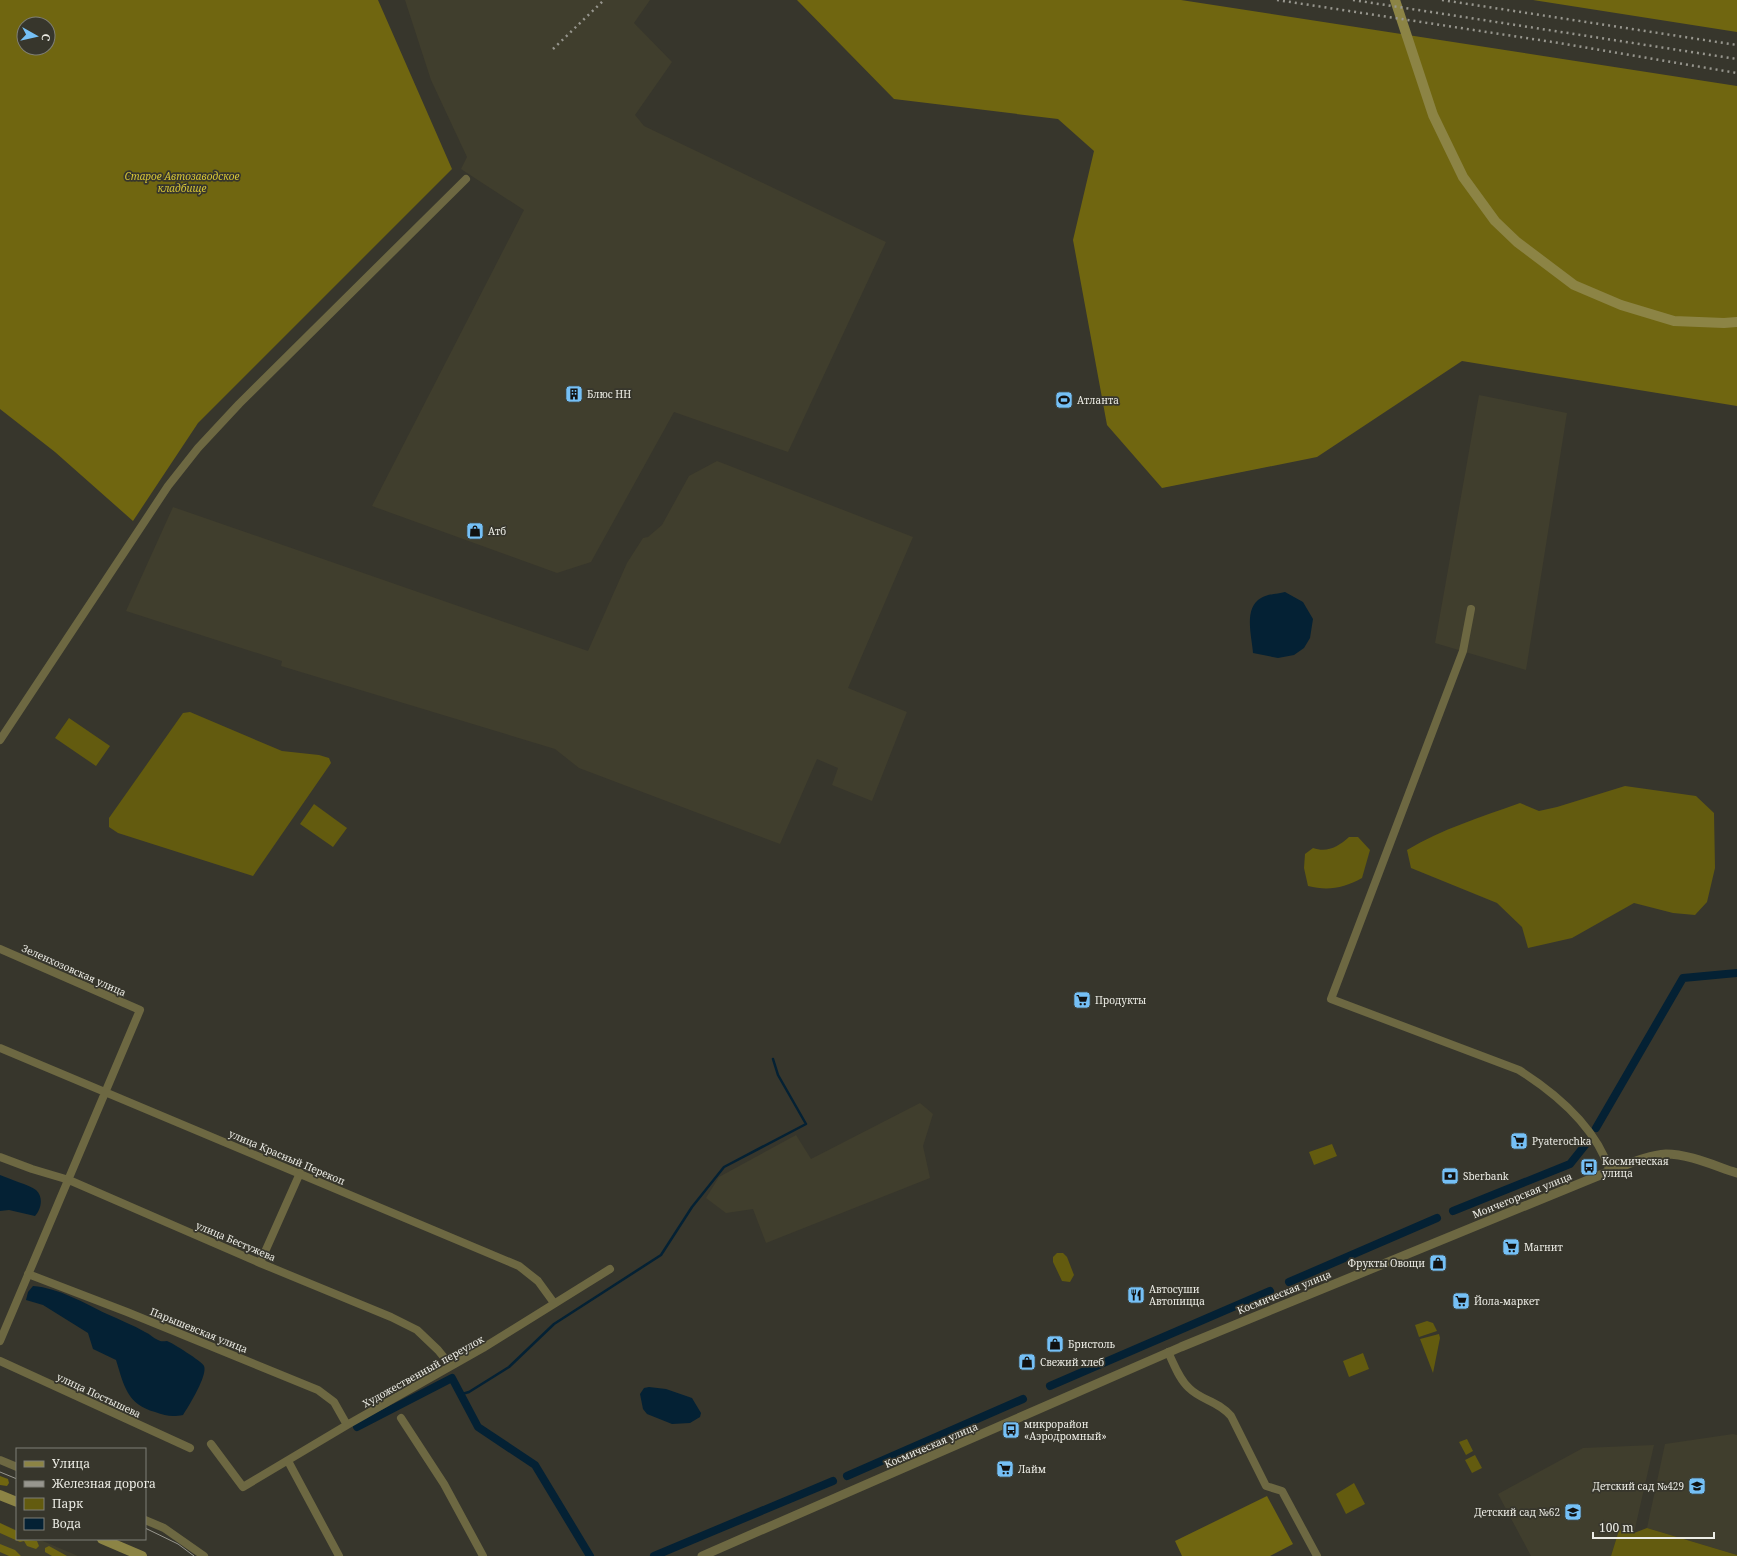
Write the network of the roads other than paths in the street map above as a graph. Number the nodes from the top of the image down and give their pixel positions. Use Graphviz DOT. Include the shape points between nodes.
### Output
graph roads {
  1 [pos="1395,0"];
  2 [pos="466,179"];
  3 [pos="1737,322"];
  4 [pos="1471,609"];
  5 [pos="0,740"];
  6 [pos="0,949"];
  7 [pos="0,1048"];
  8 [pos="107,1092"];
  9 [pos="0,1157"];
  10 [pos="1610,1171"];
  11 [pos="300,1173"];
  12 [pos="1737,1173"];
  13 [pos="69,1180"];
  14 [pos="1453,1234"];
  15 [pos="260,1263"];
  16 [pos="610,1269"];
  17 [pos="28,1274"];
  18 [pos="554,1303"];
  19 [pos="0,1341"];
  20 [pos="1168,1352"];
  21 [pos="0,1361"];
  22 [pos="451,1366"];
  23 [pos="401,1418"];
  24 [pos="347,1425"];
  25 [pos="211,1444"];
  26 [pos="190,1448"];
  27 [pos="0,1460"];
  28 [pos="288,1461"];
  29 [pos="16,1467"];
  30 [pos="0,1495"];
  31 [pos="16,1502"];
  32 [pos="146,1520"];
  33 [pos="104,1540"];
  34 [pos="142,1556"];
  35 [pos="204,1556"];
  36 [pos="339,1556"];
  37 [pos="483,1556"];
  38 [pos="702,1556"];
  39 [pos="1317,1556"];
  1 -- 3 [label="main road" via="1433,115 1463,177 1495,221 1574,285 1621,306 1674,321 1724,324"];
  2 -- 5 [label="street" via="198,448 168,486"];
  4 -- 10 [label="street" via="1463,651 1331,999 1519,1070 1540,1083 1578,1119 1606,1158"];
  6 -- 8 [label="street, Зеленхозовская улица" via="140,1010"];
  7 -- 8 [label="street, улица Красный Перекоп"];
  8 -- 11 [label="street, улица Красный Перекоп"];
  8 -- 13 [label="street"];
  9 -- 13 [label="street, улица Бестужева"];
  10 -- 12 [label="street, Мончегорская улица" via="1666,1154 1678,1155"];
  10 -- 14 [label="street, Мончегорская улица"];
  11 -- 15 [label="street"];
  11 -- 18 [label="street, улица Красный Перекоп" via="519,1266 538,1281"];
  13 -- 15 [label="street, улица Бестужева"];
  13 -- 17 [label="street"];
  14 -- 20 [label="street, Космическая улица"];
  15 -- 22 [label="street, улица Бестужева" via="417,1330"];
  16 -- 18 [label="street, Художественный переулок"];
  17 -- 19 [label="street"];
  17 -- 24 [label="street, Парышевская улица" via="318,1390 334,1402"];
  18 -- 22 [label="street, Художественный переулок"];
  20 -- 38 [label="street, Космическая улица"];
  20 -- 39 [label="street" via="1180,1377 1189,1388 1223,1407 1231,1416 1266,1486 1282,1491"];
  21 -- 26 [label="street, улица Постышева"];
  22 -- 24 [label="street, Художественный переулок"];
  23 -- 37 [label="street" via="444,1484"];
  24 -- 28 [label="street, Художественный переулок"];
  25 -- 28 [label="street, Художественный переулок" via="243,1487"];
  27 -- 29 [label="street"];
  28 -- 36 [label="street"];
  30 -- 31 [label="main road"];
  32 -- 35 [label="street" via="164,1528"];
  33 -- 34 [label="main road"];
}
